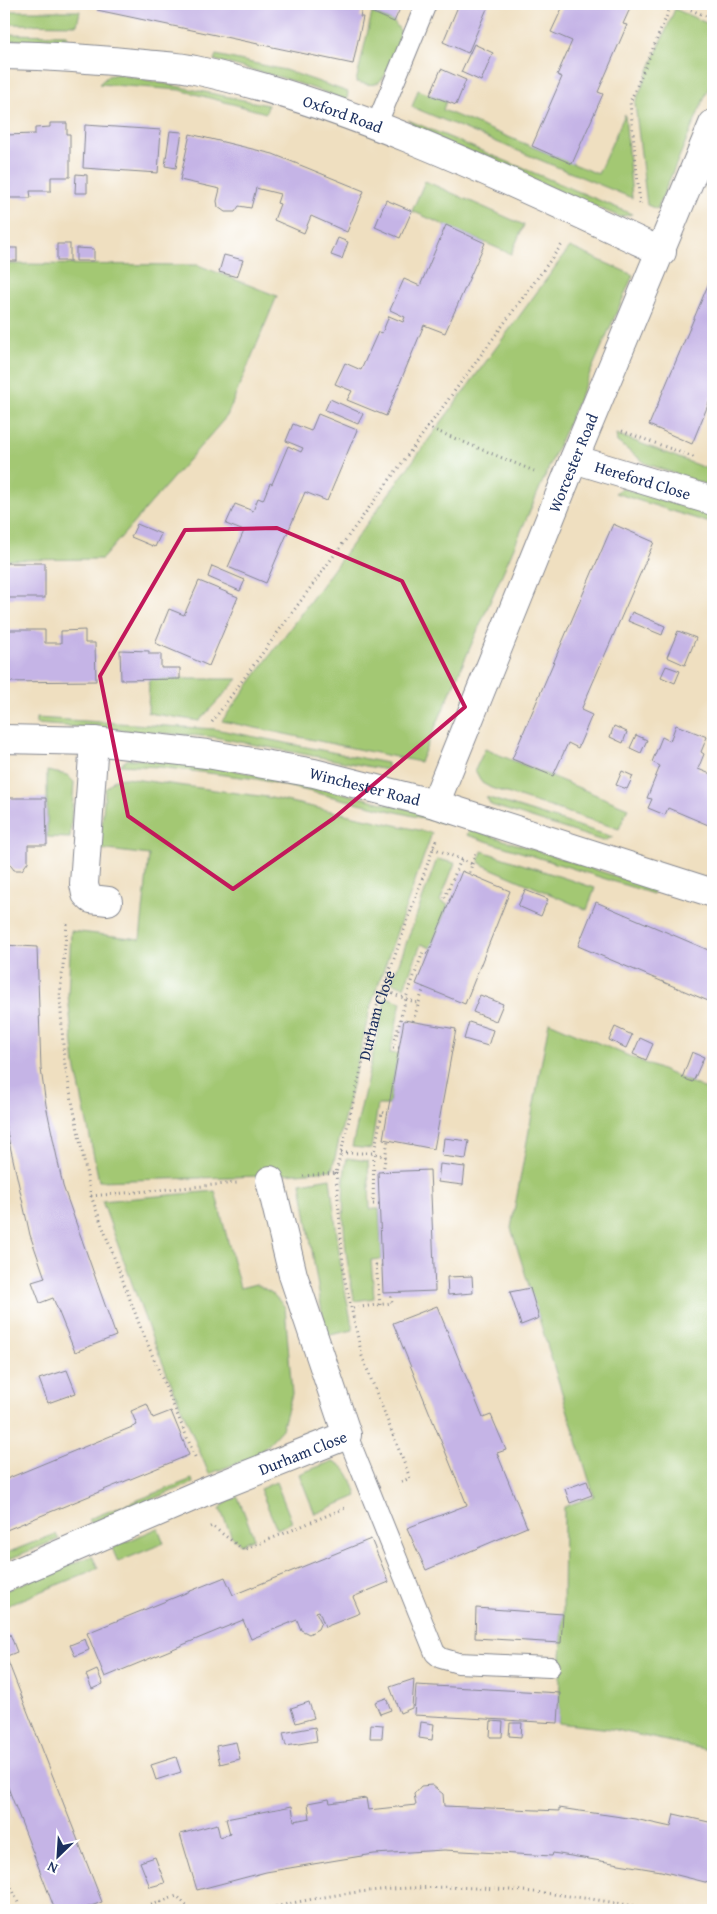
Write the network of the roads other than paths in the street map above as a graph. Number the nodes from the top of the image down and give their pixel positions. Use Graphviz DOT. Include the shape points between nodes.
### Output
graph roads {
  1 [pos="426,4"];
  2 [pos="4,55"];
  3 [pos="713,124"];
  4 [pos="376,126"];
  5 [pos="662,252"];
  6 [pos="574,459"];
  7 [pos="713,501"];
  8 [pos="4,739"];
  9 [pos="94,741"];
  10 [pos="435,804"];
  11 [pos="713,893"];
  12 [pos="97,898"];
  13 [pos="270,1180"];
  14 [pos="347,1435"];
  15 [pos="4,1578"];
  16 [pos="550,1667"];
  1 -- 4 [label="lane"];
  2 -- 4 [label="street, Oxford Road" via="69,56 194,69 288,94"];
  3 -- 5 [label="street, Worcester Road"];
  4 -- 5 [label="street, Oxford Road"];
  5 -- 6 [label="street, Worcester Road"];
  6 -- 7 [label="street, Hereford Close"];
  6 -- 10 [label="street, Worcester Road"];
  8 -- 9 [label="street, Winchester Road"];
  9 -- 10 [label="street, Winchester Road" via="207,754 314,773"];
  9 -- 12 [label="street" via="84,871"];
  10 -- 11 [label="street, Winchester Road"];
  13 -- 14 [label="street, Durham Close" via="293,1275"];
  14 -- 15 [label="street, Durham Close"];
  14 -- 16 [label="lane" via="435,1653 449,1662"];
}
